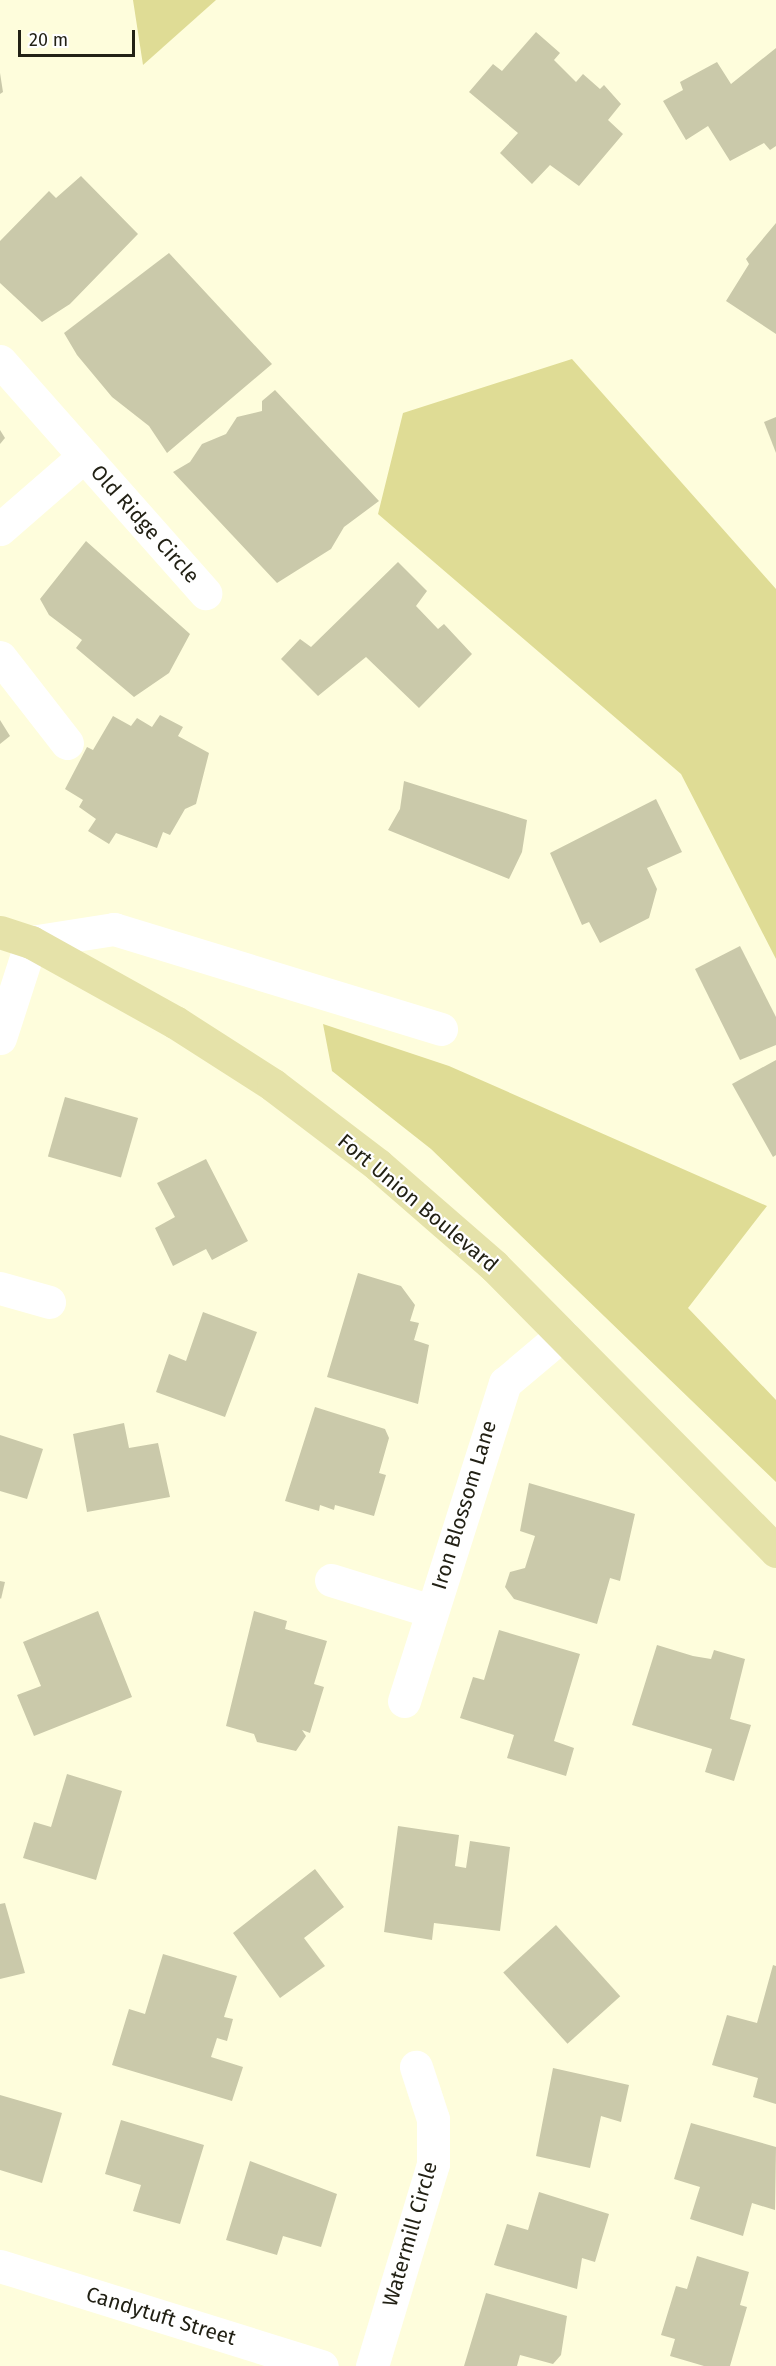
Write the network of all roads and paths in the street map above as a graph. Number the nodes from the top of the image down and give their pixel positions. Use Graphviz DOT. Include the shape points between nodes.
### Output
graph roads {
  1 [pos="0,361"];
  2 [pos="84,456"];
  3 [pos="0,529"];
  4 [pos="206,593"];
  5 [pos="0,657"];
  6 [pos="67,742"];
  7 [pos="0,932"];
  8 [pos="30,942"];
  9 [pos="441,1029"];
  10 [pos="0,1038"];
  11 [pos="0,1288"];
  12 [pos="49,1302"];
  13 [pos="562,1335"];
  14 [pos="776,1551"];
  15 [pos="331,1580"];
  16 [pos="431,1611"];
  17 [pos="404,1701"];
  18 [pos="416,2067"];
  19 [pos="0,2266"];
  20 [pos="322,2366"];
  21 [pos="372,2366"];
  1 -- 2 [label="street, Old Ridge Circle"];
  2 -- 3 [label="street, Old Ridge Circle"];
  2 -- 4 [label="street, Old Ridge Circle"];
  5 -- 6 [label="street"];
  7 -- 8 [label="main road, Fort Union Boulevard"];
  8 -- 9 [label="street" via="114,929"];
  8 -- 10 [label="street"];
  8 -- 13 [label="main road, Fort Union Boulevard" via="175,1022 273,1085 378,1165 494,1266"];
  11 -- 12 [label="street"];
  13 -- 14 [label="main road, Fort Union Boulevard"];
  13 -- 16 [label="street, Iron Blossom Lane" via="505,1383"];
  15 -- 16 [label="street"];
  16 -- 17 [label="street, Iron Blossom Lane"];
  18 -- 21 [label="street, Watermill Circle" via="432,2119 433,2164"];
  19 -- 20 [label="street, Candytuft Street"];
}
